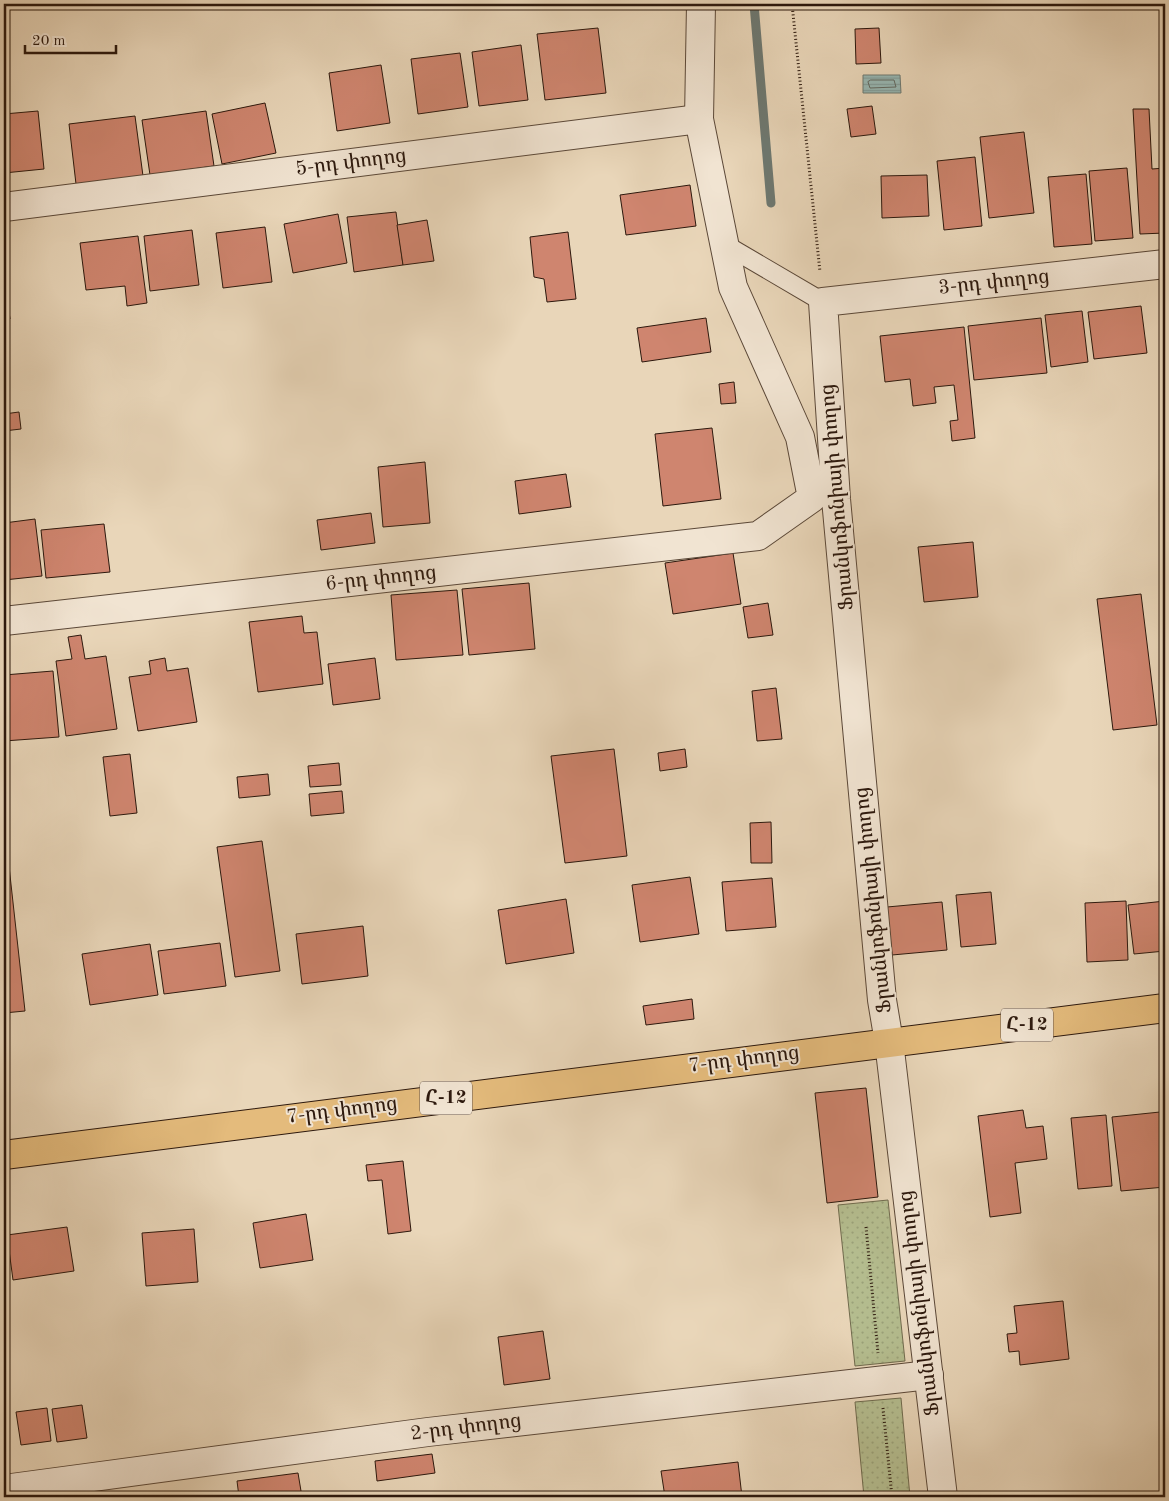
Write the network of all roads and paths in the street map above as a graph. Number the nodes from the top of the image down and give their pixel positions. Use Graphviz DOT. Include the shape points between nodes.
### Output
graph roads {
  1 [pos="701,4"];
  2 [pos="792,4"];
  3 [pos="699,119"];
  4 [pos="4,207"];
  5 [pos="724,244"];
  6 [pos="1165,264"];
  7 [pos="823,302"];
  8 [pos="824,498"];
  9 [pos="4,621"];
  10 [pos="1165,1008"];
  11 [pos="889,1042"];
  12 [pos="4,1155"];
  13 [pos="866,1227"];
  14 [pos="879,1363"];
  15 [pos="929,1375"];
  16 [pos="882,1400"];
  17 [pos="4,1489"];
  18 [pos="892,1497"];
  19 [pos="943,1497"];
  1 -- 3 [label="street"];
  2 -- 7 [label="path"];
  3 -- 4 [label="street, 5-րդ փողոց"];
  3 -- 5 [label="street"];
  5 -- 7 [label="lane"];
  5 -- 8 [label="street" via="733,287"];
  6 -- 7 [label="street, 3-րդ փողոց"];
  7 -- 8 [label="street, Ֆրանկոֆոնիայի փողոց"];
  8 -- 9 [label="street, 6-րդ փողոց" via="758,536"];
  8 -- 11 [label="street, Ֆրանկոֆոնիայի փողոց"];
  10 -- 11 [label="main road, Հ-12"];
  11 -- 12 [label="main road, 7-րդ փողոց / Հ-12"];
  11 -- 15 [label="street, Ֆրանկոֆոնիայի փողոց"];
  13 -- 14 [label="path"];
  15 -- 17 [label="street, 2-րդ փողոց" via="428,1432"];
  15 -- 19 [label="street, Ֆրանկոֆոնիայի փողոց"];
  16 -- 18 [label="path"];
}
